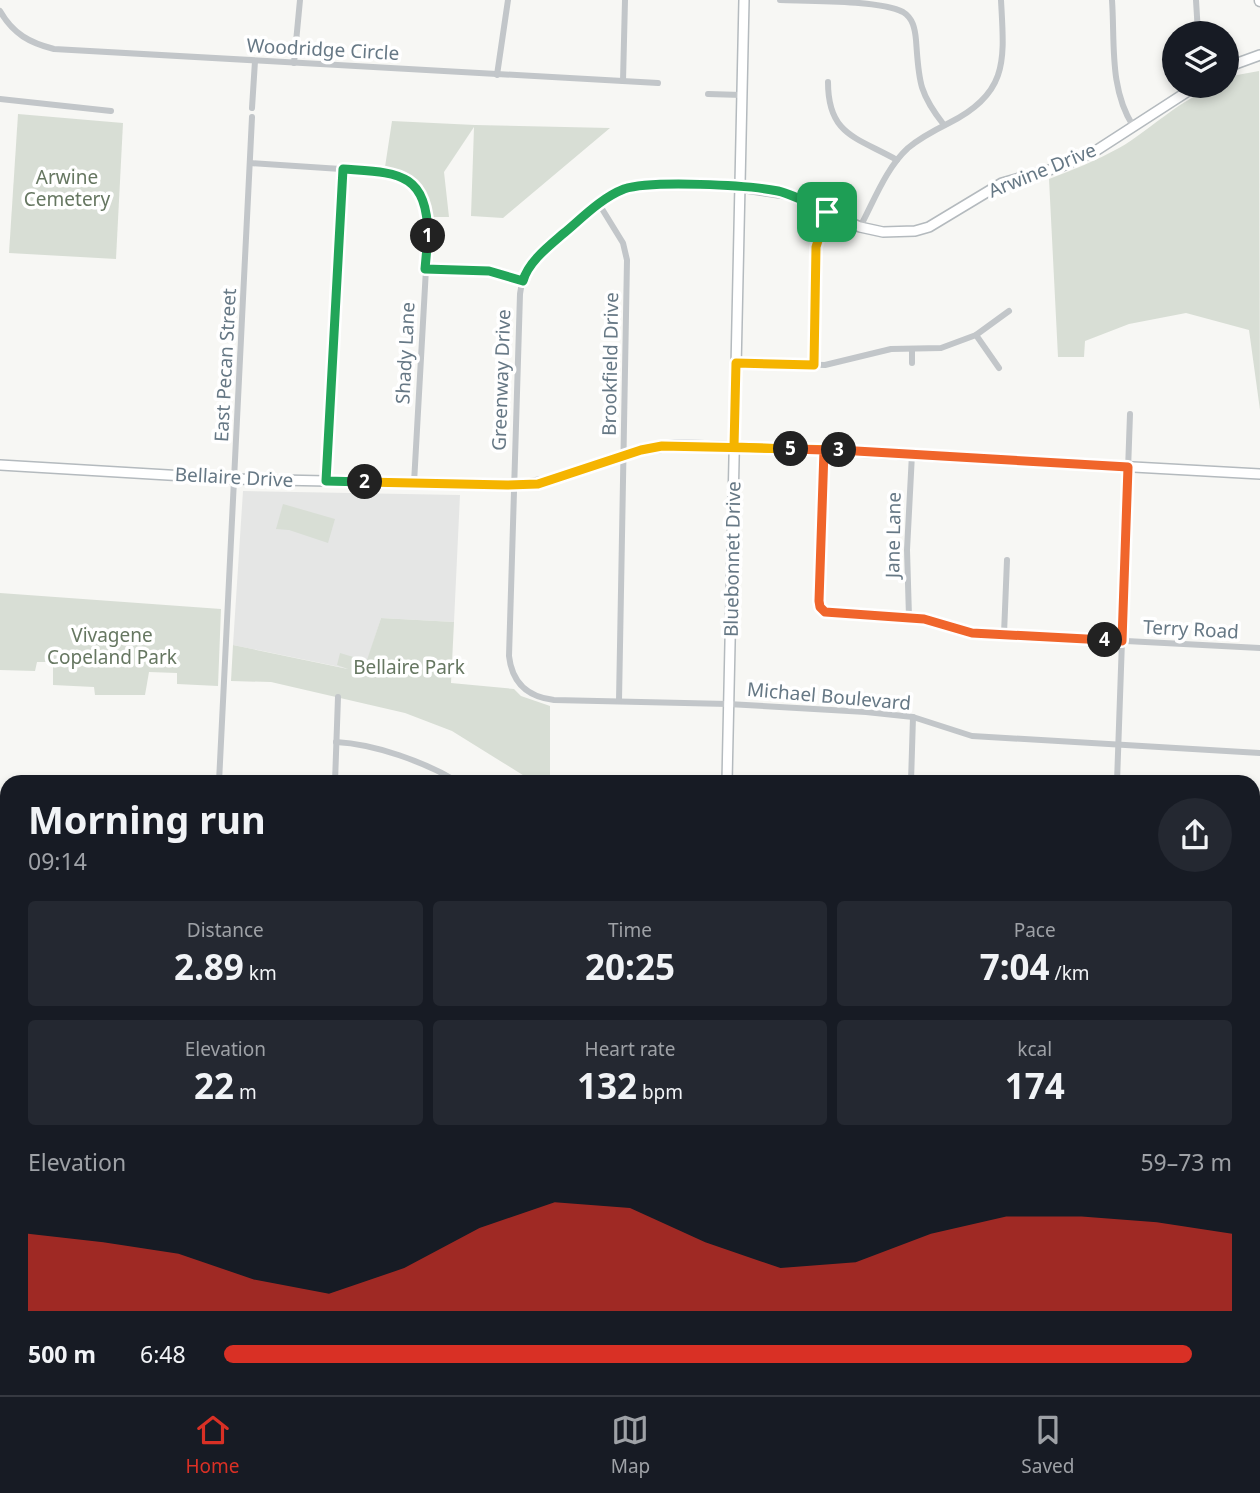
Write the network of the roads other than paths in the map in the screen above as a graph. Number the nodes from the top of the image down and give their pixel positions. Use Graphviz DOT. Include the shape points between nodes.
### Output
graph roads {
  1 [pos="300,0"];
  2 [pos="508,0"];
  3 [pos="625,0"];
  4 [pos="744,0"];
  5 [pos="780,0"];
  6 [pos="1001,0"];
  7 [pos="1112,0"];
  8 [pos="1196,0"];
  9 [pos="0,11"];
  10 [pos="2,21"];
  11 [pos="1197,21"];
  12 [pos="1260,55"];
  13 [pos="256,61"];
  14 [pos="294,63"];
  15 [pos="1239,63"];
  16 [pos="497,75"];
  17 [pos="623,81"];
  18 [pos="828,82"];
  19 [pos="658,83"];
  20 [pos="708,93"];
  21 [pos="742,95"];
  22 [pos="1178,98"];
  23 [pos="0,99"];
  24 [pos="252,108"];
  25 [pos="111,111"];
  26 [pos="252,117"];
  27 [pos="944,125"];
  28 [pos="1133,127"];
  29 [pos="898,160"];
  30 [pos="250,163"];
  31 [pos="343,169"];
  32 [pos="741,187"];
  33 [pos="599,204"];
  34 [pos="827,212"];
  35 [pos="860,227"];
  36 [pos="425,269"];
  37 [pos="523,281"];
  38 [pos="1009,311"];
  39 [pos="976,335"];
  40 [pos="912,349"];
  41 [pos="736,363"];
  42 [pos="912,363"];
  43 [pos="814,365"];
  44 [pos="999,368"];
  45 [pos="1130,414"];
  46 [pos="734,447"];
  47 [pos="824,450"];
  48 [pos="912,454"];
  49 [pos="624,456"];
  50 [pos="0,465"];
  51 [pos="1128,467"];
  52 [pos="1260,474"];
  53 [pos="235,478"];
  54 [pos="326,481"];
  55 [pos="414,483"];
  56 [pos="514,485"];
  57 [pos="1007,560"];
  58 [pos="909,617"];
  59 [pos="1004,634"];
  60 [pos="1122,641"];
  61 [pos="1260,648"];
  62 [pos="522,687"];
  63 [pos="338,697"];
  64 [pos="619,701"];
  65 [pos="729,704"];
  66 [pos="913,717"];
  67 [pos="336,742"];
  68 [pos="1118,745"];
  69 [pos="1260,753"];
  70 [pos="219,775"];
  71 [pos="335,775"];
  72 [pos="445,775"];
  73 [pos="727,775"];
  74 [pos="911,775"];
  75 [pos="1117,775"];
  1 -- 14 [label="street"];
  2 -- 16 [label="street"];
  3 -- 17 [label="street"];
  4 -- 21 [label="street, Bluebonnet Drive"];
  5 -- 27 [label="street" via="872,3 902,11 915,31 921,89"];
  6 -- 27 [label="street" via="1002,68 983,99"];
  7 -- 28 [label="street" via="1118,94"];
  8 -- 11 [label="street"];
  9 -- 10 [label="street, Woodridge Circle"];
  10 -- 13 [label="street, Woodridge Circle" via="28,41 54,49"];
  12 -- 15 [label="street"];
  13 -- 14 [label="street, Woodridge Circle"];
  13 -- 24 [label="street"];
  14 -- 16 [label="street, Woodridge Circle"];
  16 -- 17 [label="street, Woodridge Circle"];
  17 -- 19 [label="street, Woodridge Circle"];
  18 -- 29 [label="street" via="829,106 838,125"];
  20 -- 21 [label="street"];
  21 -- 32 [label="street, Bluebonnet Drive"];
  22 -- 28 [label="street, Arwine Drive"];
  23 -- 25 [label="street"];
  26 -- 30 [label="street, East Pecan Street"];
  27 -- 29 [label="street"];
  28 -- 35 [label="street, Arwine Drive" via="1060,167 988,190 929,227 897,232"];
  29 -- 35 [label="street"];
  30 -- 31 [label="street, Shady Lane"];
  30 -- 53 [label="street, East Pecan Street"];
  31 -- 36 [label="street, Shady Lane" via="398,174 416,188 427,216"];
  31 -- 54 [label="street"];
  32 -- 33 [label="street, Arwine Drive" via="644,185 623,190"];
  32 -- 34 [label="street, Arwine Drive" via="779,191"];
  32 -- 41 [label="street, Bluebonnet Drive"];
  33 -- 37 [label="street, Arwine Drive" via="552,243"];
  33 -- 49 [label="street, Brookfield Drive" via="623,243 627,260"];
  34 -- 35 [label="street, Arwine Drive"];
  34 -- 43 [label="street" via="816,247"];
  36 -- 37 [label="street" via="489,271"];
  36 -- 55 [label="street, Shady Lane"];
  37 -- 56 [label="street, Greenway Drive"];
  38 -- 39 [label="street"];
  39 -- 40 [label="street" via="942,348"];
  39 -- 44 [label="street"];
  40 -- 42 [label="street"];
  40 -- 43 [label="street"];
  41 -- 43 [label="street"];
  41 -- 46 [label="street, Bluebonnet Drive"];
  45 -- 51 [label="street"];
  46 -- 47 [label="street, Bellaire Drive"];
  46 -- 49 [label="street, Bellaire Drive" via="662,446"];
  46 -- 65 [label="street, Bluebonnet Drive"];
  47 -- 48 [label="street, Bellaire Drive"];
  47 -- 58 [label="street, Terry Road" via="820,607 825,612"];
  48 -- 51 [label="street, Bellaire Drive"];
  48 -- 58 [label="street, Jane Lane"];
  49 -- 56 [label="street, Bellaire Drive" via="538,484"];
  49 -- 64 [label="street, Brookfield Drive"];
  50 -- 53 [label="street, Bellaire Drive"];
  51 -- 52 [label="street, Bellaire Drive"];
  51 -- 60 [label="street"];
  53 -- 54 [label="street, Bellaire Drive"];
  53 -- 70 [label="street, East Pecan Street"];
  54 -- 55 [label="street, Bellaire Drive"];
  55 -- 56 [label="street, Bellaire Drive"];
  56 -- 62 [label="street, Greenway Drive" via="509,656 513,675"];
  57 -- 59 [label="street"];
  58 -- 59 [label="street, Terry Road" via="972,633"];
  59 -- 60 [label="street, Terry Road"];
  60 -- 61 [label="street, Terry Road"];
  60 -- 68 [label="street"];
  62 -- 64 [label="street, Michael Boulevard" via="545,699"];
  63 -- 67 [label="street"];
  64 -- 65 [label="street, Michael Boulevard"];
  65 -- 66 [label="street, Michael Boulevard"];
  65 -- 73 [label="street, Bluebonnet Drive"];
  66 -- 68 [label="street, Michael Boulevard" via="972,736"];
  66 -- 74 [label="street"];
  67 -- 71 [label="street"];
  67 -- 72 [label="street" via="408,759"];
  68 -- 69 [label="street, Michael Boulevard"];
  68 -- 75 [label="street"];
}
